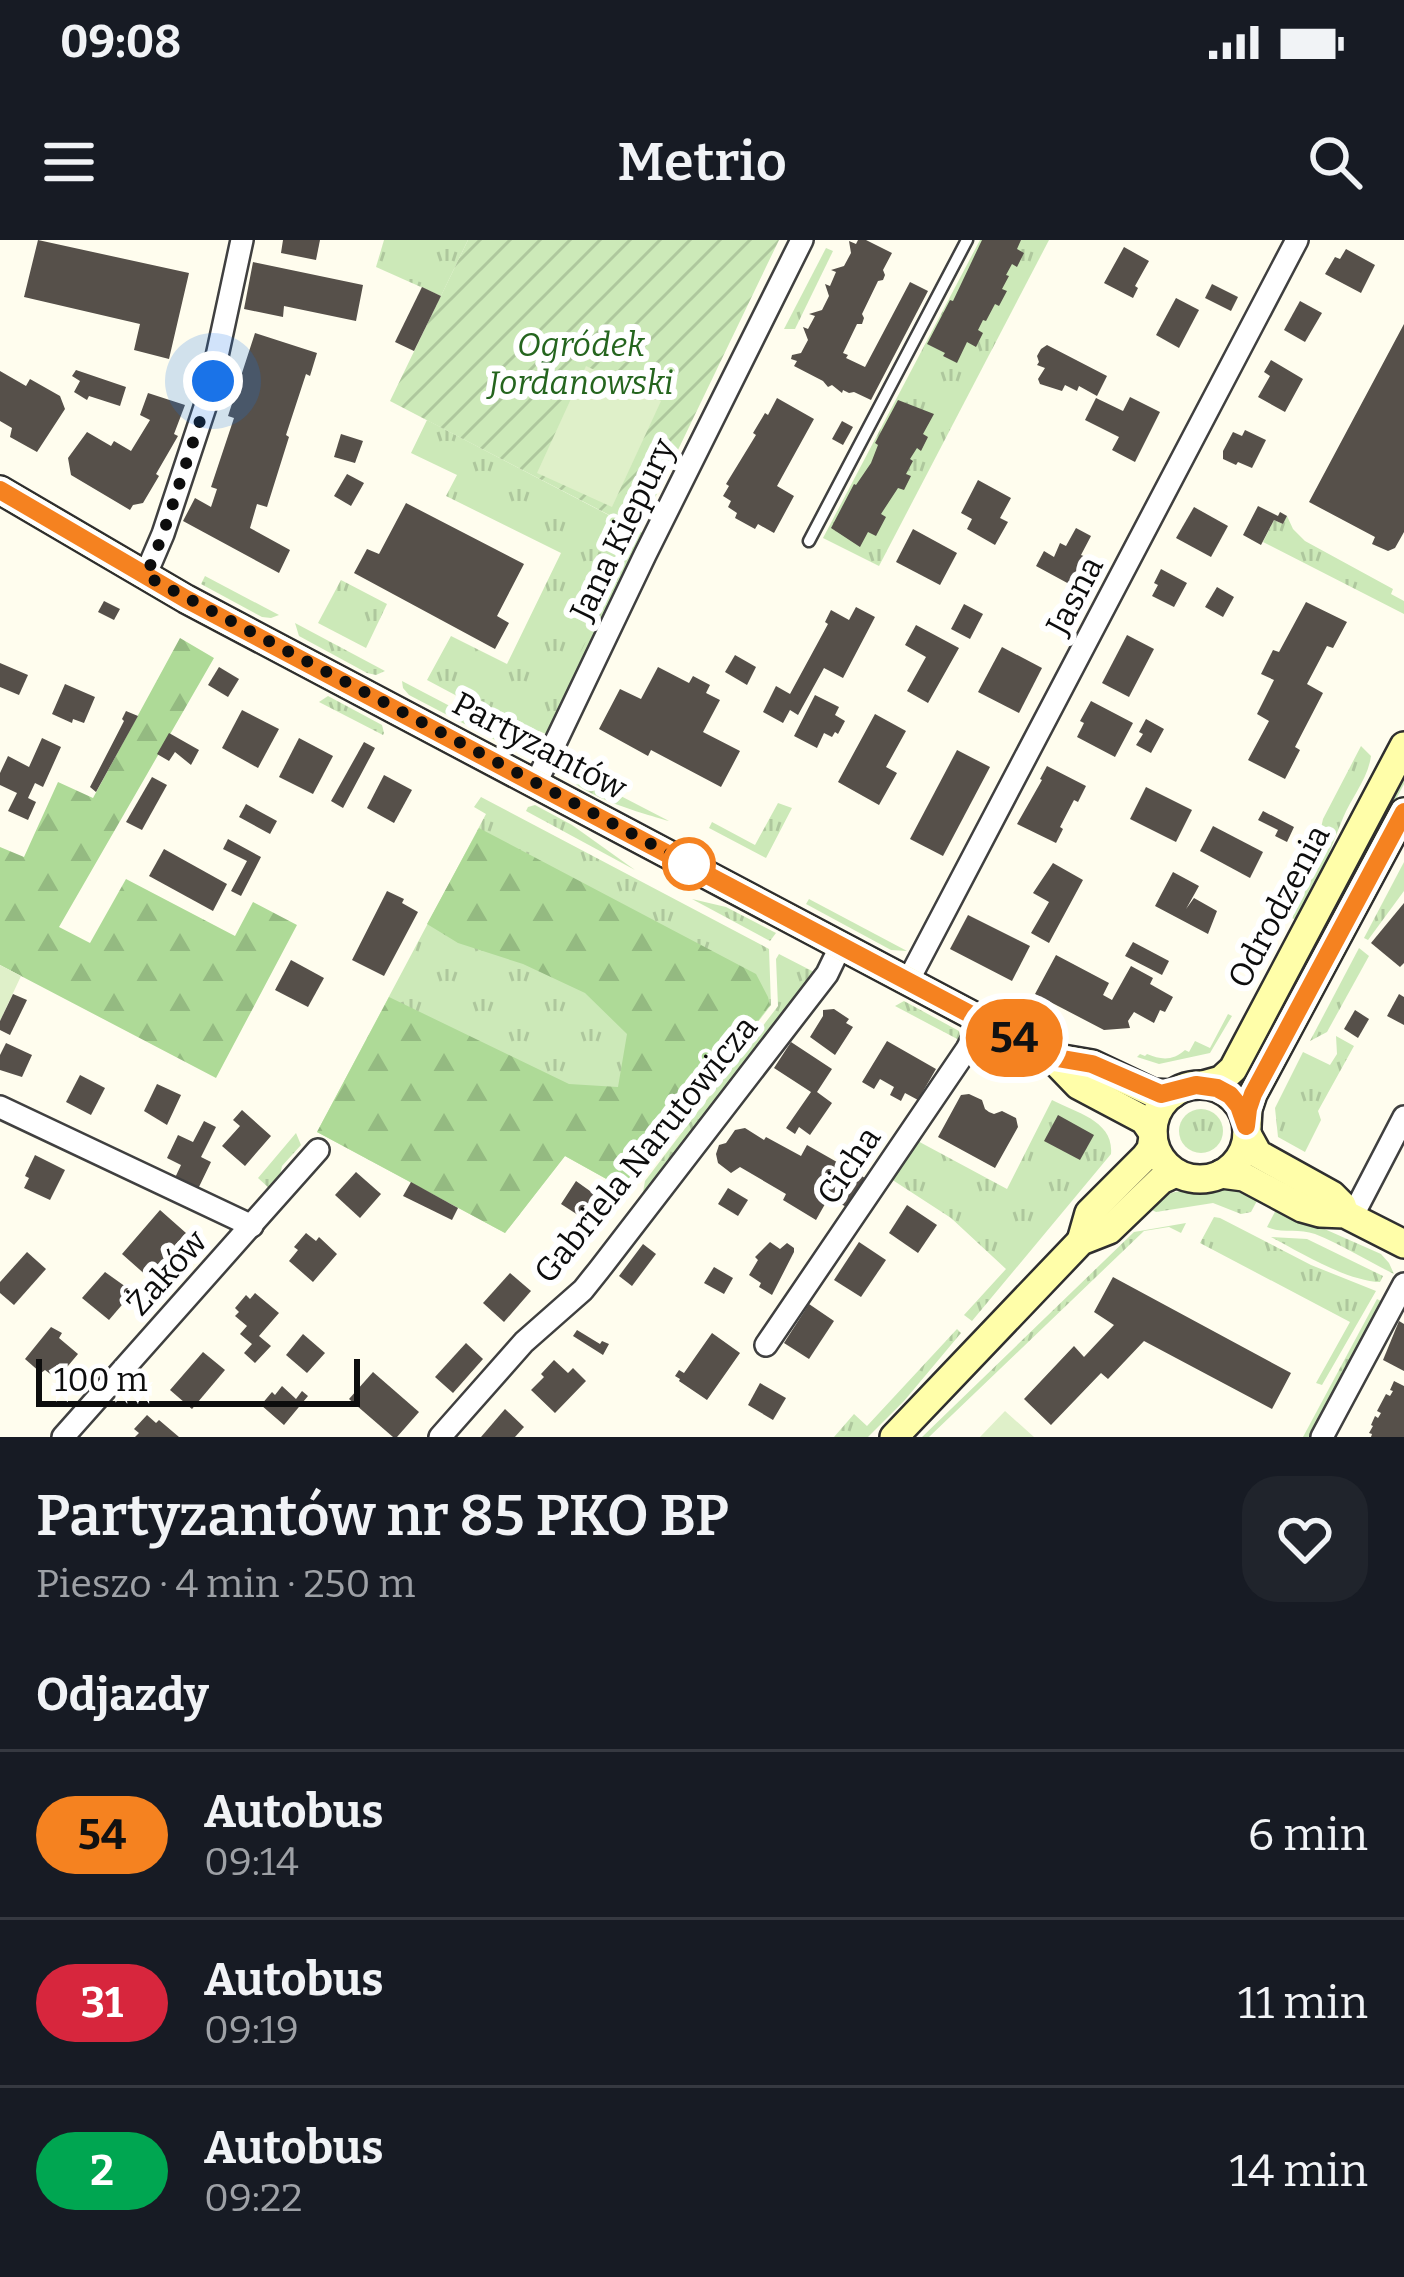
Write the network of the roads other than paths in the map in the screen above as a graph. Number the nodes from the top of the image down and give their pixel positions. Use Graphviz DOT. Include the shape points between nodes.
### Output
graph roads {
  1 [pos="242,240"];
  2 [pos="802,240"];
  3 [pos="967,240"];
  4 [pos="1297,240"];
  5 [pos="0,490"];
  6 [pos="809,542"];
  7 [pos="146,576"];
  8 [pos="1404,746"];
  9 [pos="536,783"];
  10 [pos="1404,812"];
  11 [pos="842,945"];
  12 [pos="908,981"];
  13 [pos="982,1021"];
  14 [pos="1051,1057"];
  15 [pos="1204,1085"];
  16 [pos="1173,1094"];
  17 [pos="0,1107"];
  18 [pos="1404,1117"];
  19 [pos="1247,1130"];
  20 [pos="1153,1135"];
  21 [pos="318,1150"];
  22 [pos="1177,1173"];
  23 [pos="1221,1174"];
  24 [pos="1349,1216"];
  25 [pos="252,1226"];
  26 [pos="1081,1241"];
  27 [pos="1404,1244"];
  28 [pos="1404,1283"];
  29 [pos="766,1345"];
  30 [pos="63,1437"];
  31 [pos="440,1437"];
  32 [pos="894,1437"];
  33 [pos="1322,1437"];
  1 -- 7 [label="street" via="208,398"];
  2 -- 9 [label="street, Jana Kiepury"];
  3 -- 6 [label="lane"];
  4 -- 12 [label="street, Jasna"];
  5 -- 7 [label="main road, Partyzantów"];
  7 -- 9 [label="main road, Partyzantów"];
  8 -- 15 [label="main road, Odrodzenia" via="1233,1070"];
  9 -- 11 [label="main road, Partyzantów"];
  10 -- 19 [label="main road, Odrodzenia" via="1253,1094"];
  11 -- 12 [label="main road, Partyzantów"];
  11 -- 31 [label="street, Gabriela Narutowicza" via="583,1290 524,1342"];
  12 -- 13 [label="main road, Partyzantów"];
  13 -- 14 [label="main road, Partyzantów"];
  13 -- 29 [label="street, Cicha"];
  14 -- 16 [label="main road, Partyzantów"];
  14 -- 20 [label="main road, Partyzantów" via="1078,1085 1144,1120"];
  15 -- 16 [label="main road"];
  15 -- 19 [label="main road" via="1230,1095"];
  16 -- 20 [label="main road" via="1158,1111"];
  17 -- 25 [label="street"];
  18 -- 24 [label="street"];
  19 -- 23 [label="main road" via="1241,1154"];
  19 -- 24 [label="main road" via="1258,1154 1332,1195"];
  20 -- 22 [label="main road"];
  20 -- 26 [label="main road" via="1145,1157 1089,1213"];
  21 -- 25 [label="street, Żaków"];
  22 -- 23 [label="main road"];
  22 -- 26 [label="main road" via="1109,1230"];
  23 -- 24 [label="main road" via="1244,1177 1303,1208"];
  24 -- 27 [label="main road"];
  25 -- 30 [label="street, Żaków"];
  26 -- 32 [label="main road"];
  28 -- 33 [label="street"];
}
